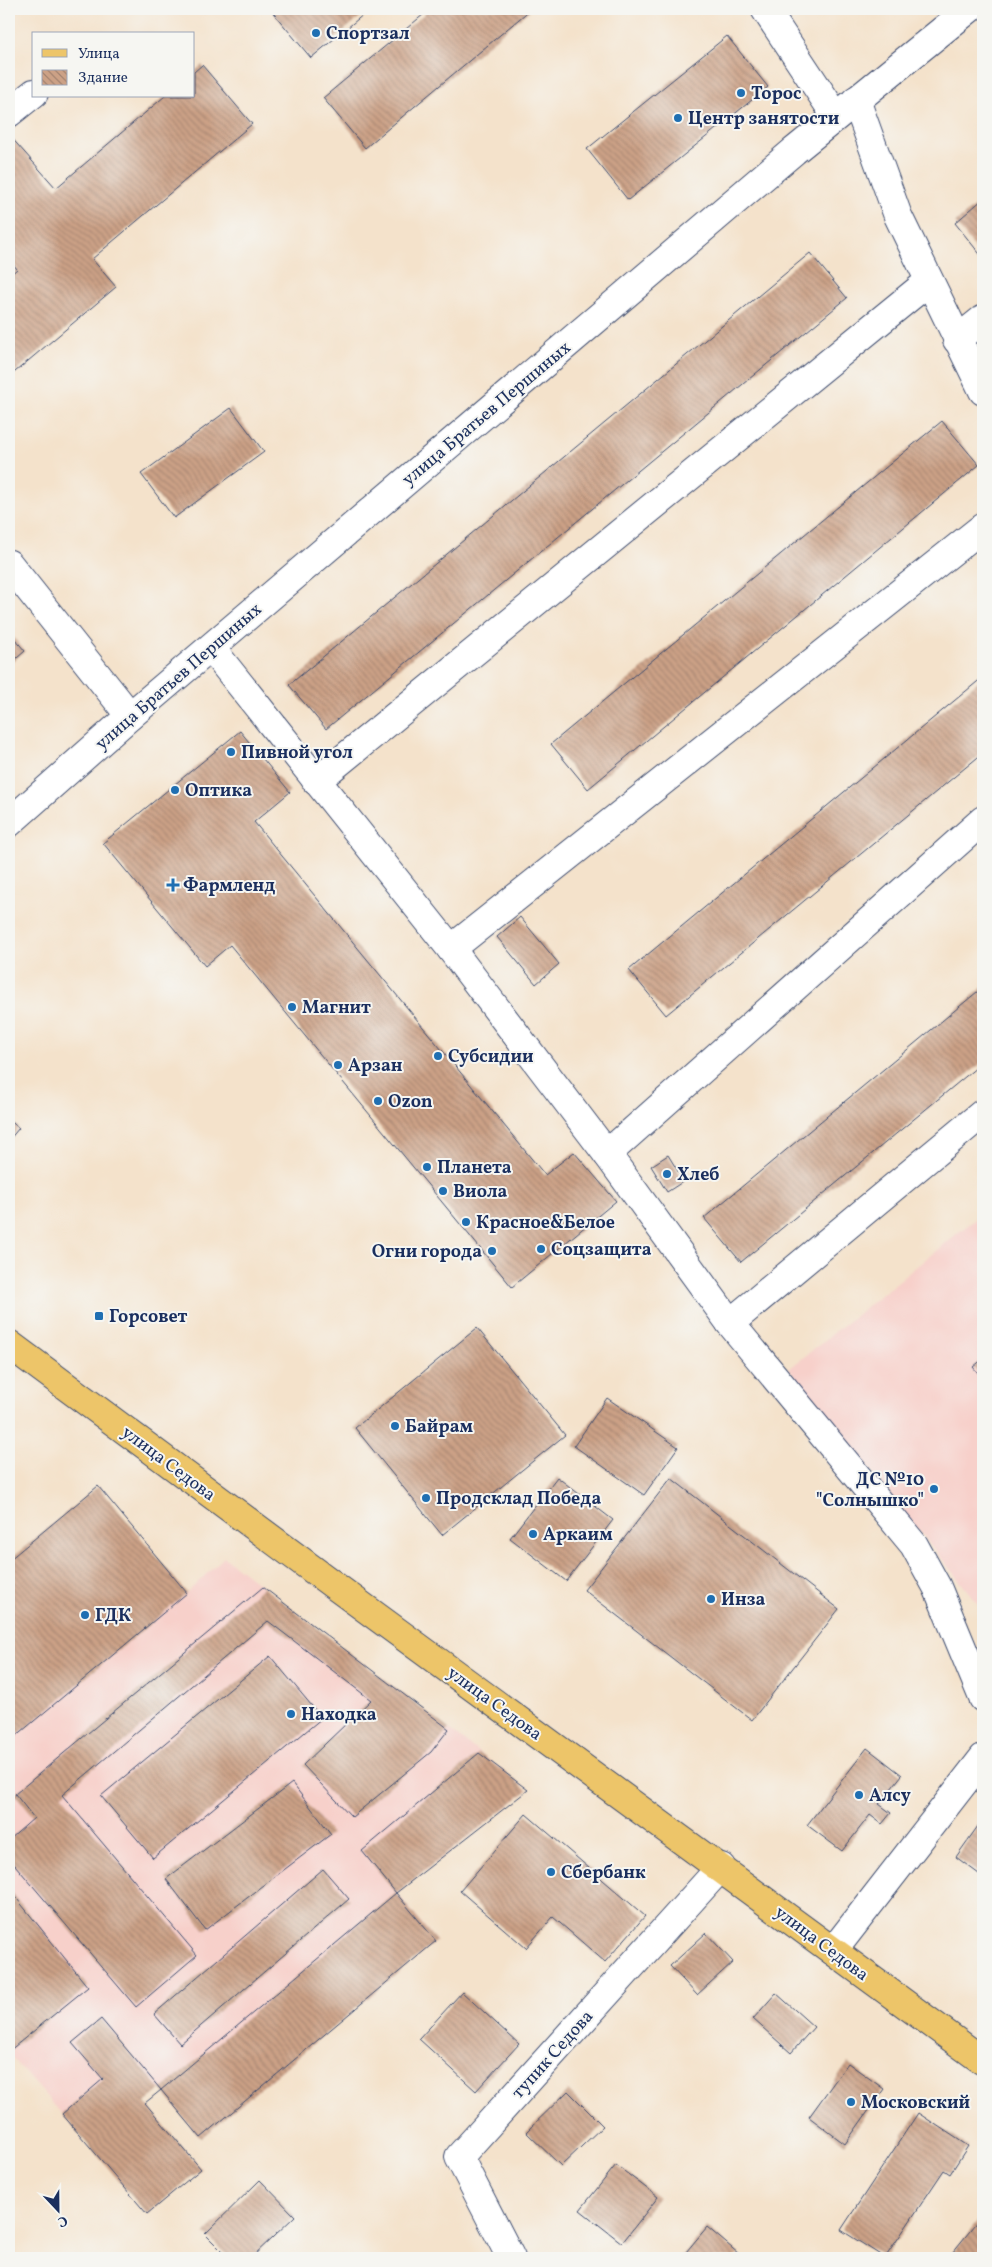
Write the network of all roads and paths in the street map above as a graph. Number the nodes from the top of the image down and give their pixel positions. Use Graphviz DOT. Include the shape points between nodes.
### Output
graph roads {
  1 [pos="765,9"];
  2 [pos="968,9"];
  3 [pos="32,95"];
  4 [pos="846,108"];
  5 [pos="9,112"];
  6 [pos="928,282"];
  7 [pos="983,319"];
  8 [pos="957,340"];
  9 [pos="983,391"];
  10 [pos="983,527"];
  11 [pos="9,564"];
  12 [pos="211,648"];
  13 [pos="130,716"];
  14 [pos="316,781"];
  15 [pos="983,820"];
  16 [pos="9,822"];
  17 [pos="450,950"];
  18 [pos="983,1113"];
  19 [pos="607,1154"];
  20 [pos="730,1323"];
  21 [pos="9,1344"];
  22 [pos="983,1698"];
  23 [pos="983,1758"];
  24 [pos="721,1868"];
  25 [pos="833,1951"];
  26 [pos="983,2061"];
  27 [pos="511,2258"];
  1 -- 4 [label="street"];
  2 -- 4 [label="street, улица Братьев Першиных"];
  3 -- 5 [label="street"];
  4 -- 6 [label="street"];
  4 -- 12 [label="street, улица Братьев Першиных"];
  6 -- 8 [label="street"];
  6 -- 14 [label="street"];
  7 -- 8 [label="street"];
  8 -- 9 [label="street"];
  10 -- 17 [label="street"];
  11 -- 13 [label="street"];
  12 -- 13 [label="street, улица Братьев Першиных"];
  12 -- 14 [label="street"];
  13 -- 16 [label="street, улица Братьев Першиных"];
  14 -- 17 [label="street"];
  15 -- 19 [label="street"];
  17 -- 19 [label="street"];
  18 -- 20 [label="street"];
  19 -- 20 [label="street"];
  20 -- 22 [label="street" via="914,1545 937,1587"];
  21 -- 24 [label="main road, улица Седова" via="339,1590"];
  23 -- 25 [label="street"];
  24 -- 25 [label="main road, улица Седова"];
  24 -- 27 [label="street, тупик Седова" via="459,2157"];
  25 -- 26 [label="main road, улица Седова"];
}
